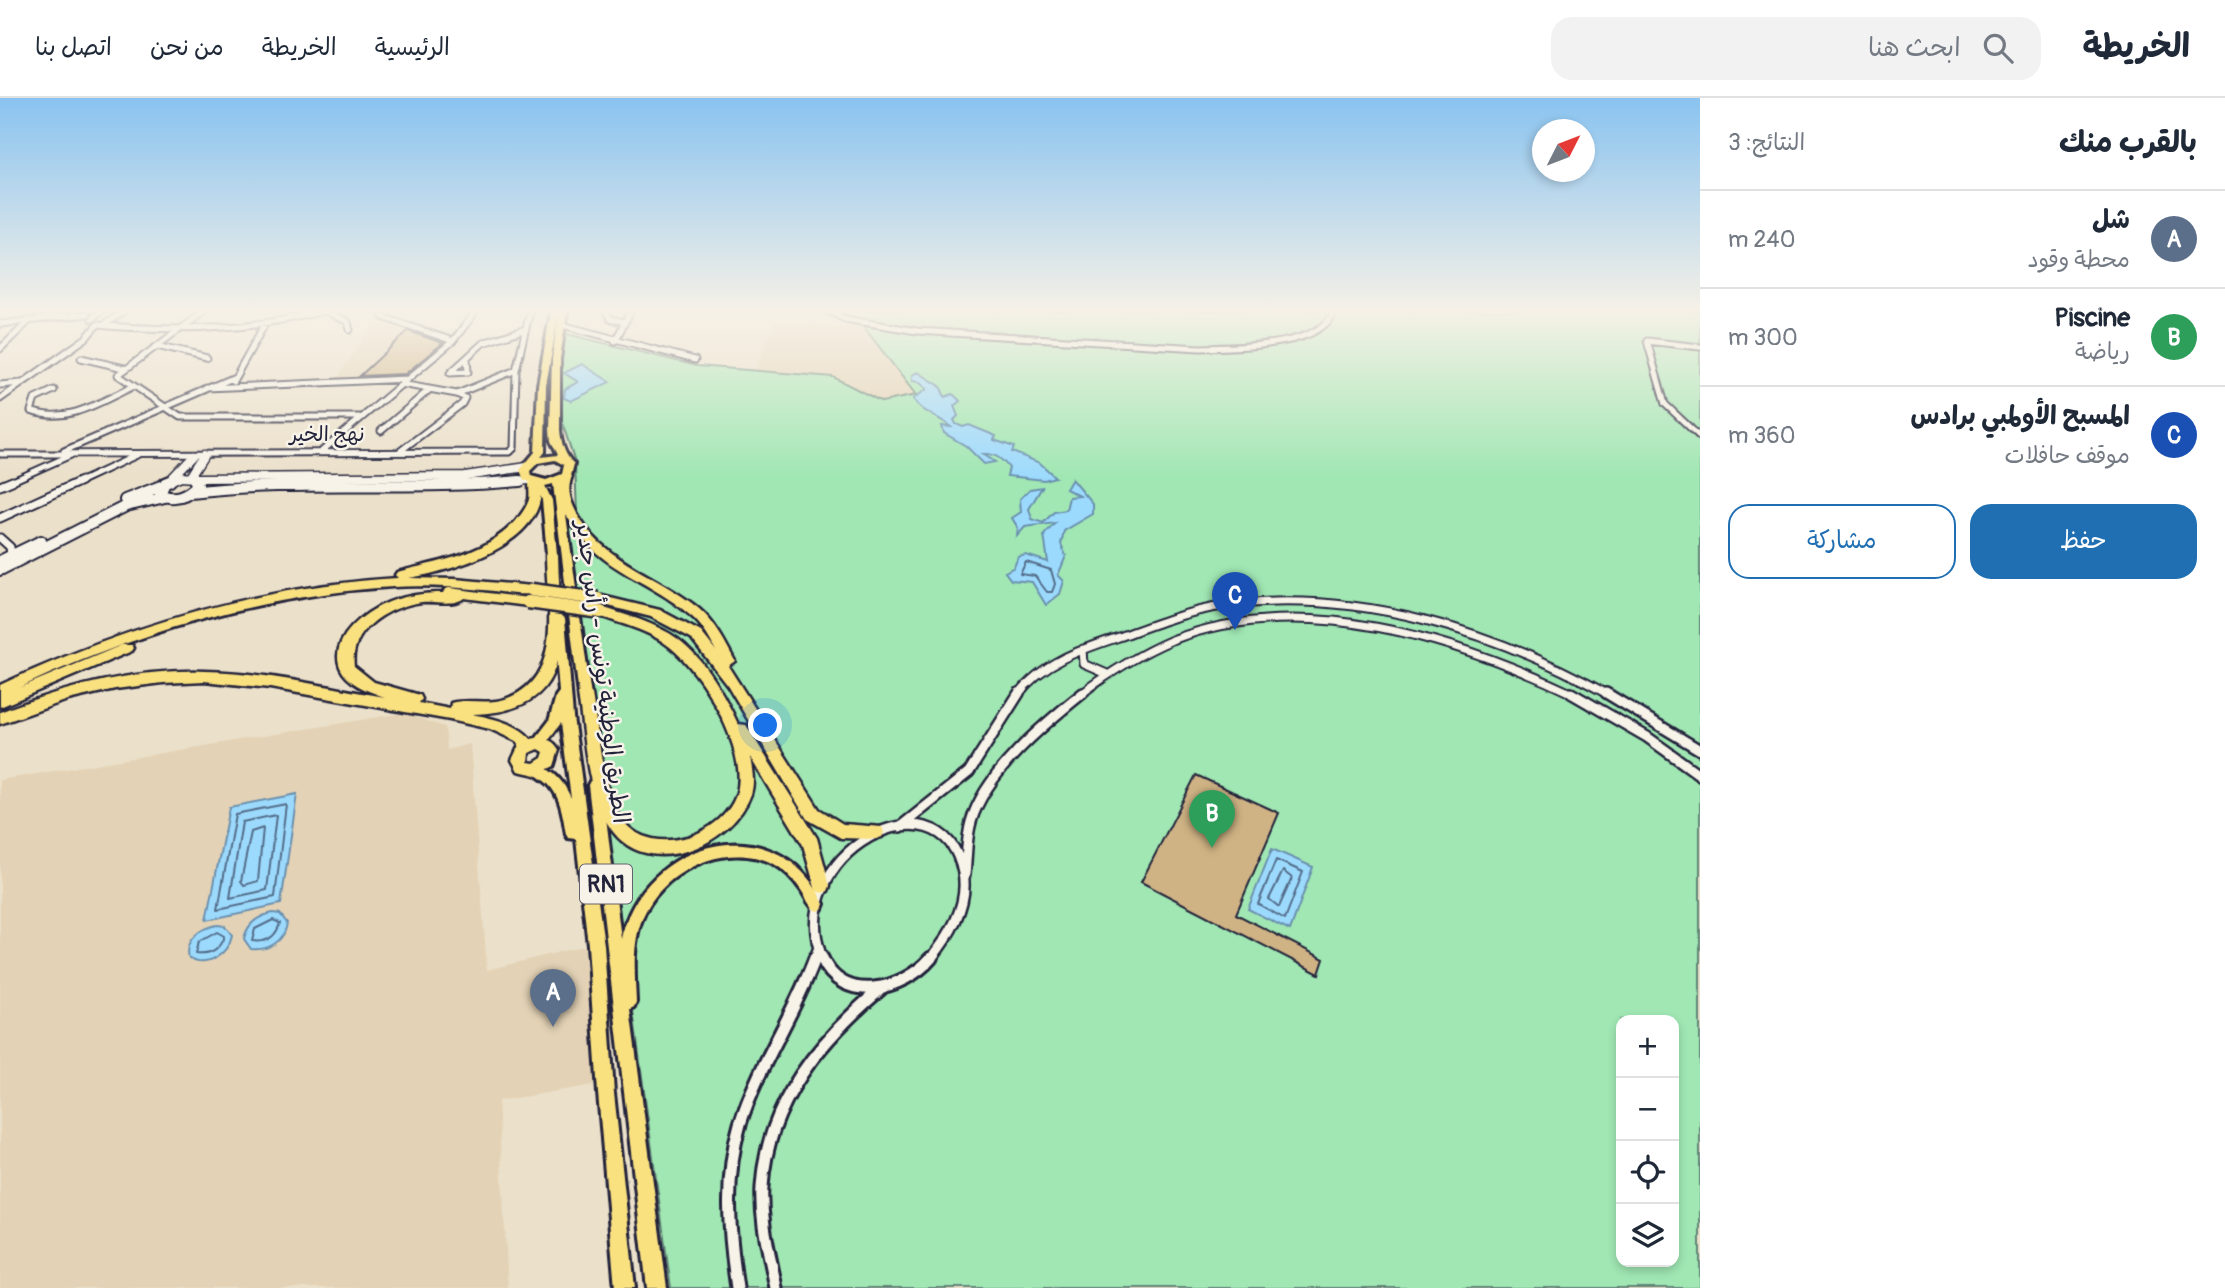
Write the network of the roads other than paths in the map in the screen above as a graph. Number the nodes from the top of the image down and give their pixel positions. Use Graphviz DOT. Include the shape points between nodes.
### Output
graph roads {
  1 [pos="45,367"];
  2 [pos="118,367"];
  3 [pos="241,367"];
  4 [pos="423,367"];
  5 [pos="517,367"];
  6 [pos="545,367"];
  7 [pos="556,367"];
  8 [pos="1653,367"];
  9 [pos="124,368"];
  10 [pos="516,370"];
  11 [pos="235,377"];
  12 [pos="408,379"];
  13 [pos="22,383"];
  14 [pos="401,384"];
  15 [pos="0,385"];
  16 [pos="134,386"];
  17 [pos="230,386"];
  18 [pos="207,388"];
  19 [pos="54,390"];
  20 [pos="429,390"];
  21 [pos="457,394"];
  22 [pos="0,399"];
  23 [pos="164,406"];
  24 [pos="359,417"];
  25 [pos="381,431"];
  26 [pos="1700,437"];
  27 [pos="322,451"];
  28 [pos="400,452"];
  29 [pos="59,453"];
  30 [pos="75,453"];
  31 [pos="0,454"];
  32 [pos="194,454"];
  33 [pos="205,454"];
  34 [pos="139,455"];
  35 [pos="565,460"];
  36 [pos="529,465"];
  37 [pos="194,477"];
  38 [pos="563,478"];
  39 [pos="535,482"];
  40 [pos="165,483"];
  41 [pos="0,486"];
  42 [pos="190,492"];
  43 [pos="165,497"];
  44 [pos="0,519"];
  45 [pos="0,538"];
  46 [pos="552,554"];
  47 [pos="11,555"];
  48 [pos="0,561"];
  49 [pos="0,570"];
  50 [pos="306,592"];
  51 [pos="530,596"];
  52 [pos="500,598"];
  53 [pos="599,606"];
  54 [pos="1083,649"];
  55 [pos="1107,674"];
  56 [pos="565,689"];
  57 [pos="0,691"];
  58 [pos="585,694"];
  59 [pos="0,702"];
  60 [pos="754,717"];
  61 [pos="0,718"];
  62 [pos="533,745"];
  63 [pos="1700,750"];
  64 [pos="536,769"];
  65 [pos="1700,775"];
  66 [pos="900,827"];
  67 [pos="876,832"];
  68 [pos="965,876"];
  69 [pos="822,886"];
  70 [pos="589,887"];
  71 [pos="817,904"];
  72 [pos="818,950"];
  73 [pos="884,986"];
  74 [pos="629,1065"];
  75 [pos="625,1288"];
  76 [pos="657,1288"];
  77 [pos="737,1288"];
  78 [pos="776,1288"];
  1 -- 13 [label="street"];
  2 -- 9 [label="street"];
  3 -- 11 [label="street"];
  4 -- 12 [label="street"];
  5 -- 10 [label="street, نهج الخير"];
  6 -- 36 [label="main road, RN1" via="540,452"];
  7 -- 35 [label="main road, RN1" via="556,442"];
  8 -- 26 [label="street" via="1661,400 1679,422"];
  9 -- 16 [label="street" via="118,375"];
  10 -- 21 [label="street"];
  10 -- 28 [label="street, نهج الخير" via="512,451"];
  11 -- 17 [label="street"];
  11 -- 18 [label="street"];
  12 -- 14 [label="street"];
  12 -- 17 [label="street"];
  13 -- 15 [label="street"];
  13 -- 22 [label="street"];
  14 -- 20 [label="street"];
  14 -- 24 [label="street"];
  16 -- 19 [label="street" via="68,414 43,416 31,411 35,399"];
  16 -- 23 [label="street"];
  17 -- 18 [label="street"];
  18 -- 23 [label="street"];
  20 -- 21 [label="street"];
  20 -- 25 [label="street"];
  21 -- 28 [label="street" via="465,398 462,404"];
  23 -- 24 [label="street" via="183,417"];
  23 -- 29 [label="street"];
  24 -- 27 [label="street"];
  27 -- 28 [label="street, نهج الخير"];
  27 -- 33 [label="street, نهج الخير"];
  29 -- 30 [label="street, نهج الخير"];
  29 -- 31 [label="street, نهج الخير"];
  30 -- 34 [label="street, نهج الخير"];
  30 -- 41 [label="street"];
  32 -- 33 [label="street, نهج الخير"];
  32 -- 34 [label="street, نهج الخير"];
  32 -- 40 [label="street"];
  33 -- 37 [label="street"];
  34 -- 44 [label="street"];
  35 -- 36 [label="main road" via="545,458"];
  35 -- 38 [label="main road, RN1" via="570,467"];
  36 -- 37 [label="street" via="465,476"];
  36 -- 39 [label="main road, RN1" via="525,473"];
  37 -- 40 [label="street"];
  37 -- 42 [label="street" via="198,485"];
  38 -- 39 [label="main road"];
  38 -- 58 [label="main road, الطريق الوطنية تونس - رأس جدير / RN1" via="557,486"];
  38 -- 60 [label="highway" via="565,501 586,538 610,561 703,620"];
  39 -- 42 [label="street" via="232,487"];
  39 -- 46 [label="main road, الطريق الوطنية تونس - رأس جدير / RN1" via="547,500"];
  39 -- 50 [label="highway" via="534,500 523,519 481,552 433,569"];
  40 -- 43 [label="street" via="159,492"];
  40 -- 47 [label="street"];
  42 -- 43 [label="street"];
  43 -- 49 [label="street" via="111,513"];
  45 -- 47 [label="street" via="10,547"];
  46 -- 52 [label="highway" via="551,663 542,679 522,697 492,708 445,706 373,688 347,667 348,645 358,629 393,606 430,597"];
  46 -- 56 [label="main road, الطريق الوطنية تونس - رأس جدير / RN1"];
  47 -- 48 [label="street"];
  50 -- 51 [label="highway" via="416,582"];
  50 -- 57 [label="highway" via="164,625 75,657"];
  51 -- 52 [label="highway"];
  51 -- 53 [label="highway, bridge"];
  52 -- 59 [label="highway" via="400,592 255,610 140,643"];
  53 -- 58 [label="highway" via="675,644 693,663 727,719 744,754 747,774 740,803 726,823 704,838 670,848 624,834 605,801"];
  53 -- 60 [label="highway" via="655,613 696,635 720,661"];
  53 -- 69 [label="highway" via="650,624 680,639 694,653 811,843"];
  54 -- 55 [label="street" via="1083,664"];
  54 -- 63 [label="street" via="1170,618 1223,606 1270,602 1343,606 1452,628 1527,654 1618,699"];
  54 -- 66 [label="street" via="1050,664 1021,688 971,769"];
  55 -- 65 [label="street" via="1147,652 1219,627 1277,621 1367,626 1449,644 1525,672 1607,712"];
  55 -- 68 [label="street" via="1032,737 977,806"];
  56 -- 62 [label="main road" via="555,723"];
  56 -- 70 [label="main road, الطريق الوطنية تونس - رأس جدير / RN1"];
  58 -- 74 [label="main road, الطريق الوطنية تونس - رأس جدير / RN1"];
  60 -- 67 [label="highway" via="813,814 841,831"];
  61 -- 62 [label="highway" via="62,696 128,682 227,677 493,724"];
  62 -- 64 [label="highway" via="521,753 520,762"];
  62 -- 64 [label="highway" via="549,746 553,754 547,764"];
  64 -- 70 [label="main road" via="547,773 562,790 578,864"];
  66 -- 67 [label="street"];
  66 -- 68 [label="street" via="922,825 938,831 961,856"];
  67 -- 69 [label="street" via="848,852"];
  68 -- 73 [label="street" via="962,904 947,942 924,966"];
  69 -- 71 [label="street"];
  70 -- 75 [label="main road, الطريق الوطنية تونس - رأس جدير / RN1"];
  71 -- 72 [label="street"];
  71 -- 74 [label="main road" via="806,883 785,863 755,851 712,853 671,873 640,906 629,941"];
  72 -- 73 [label="street" via="828,970 850,986"];
  72 -- 77 [label="street" via="747,1104 733,1149 728,1218"];
  73 -- 78 [label="street" via="816,1048 786,1095 775,1124 762,1188"];
  74 -- 76 [label="main road, الطريق الوطنية تونس - رأس جدير / RN1"];
}
